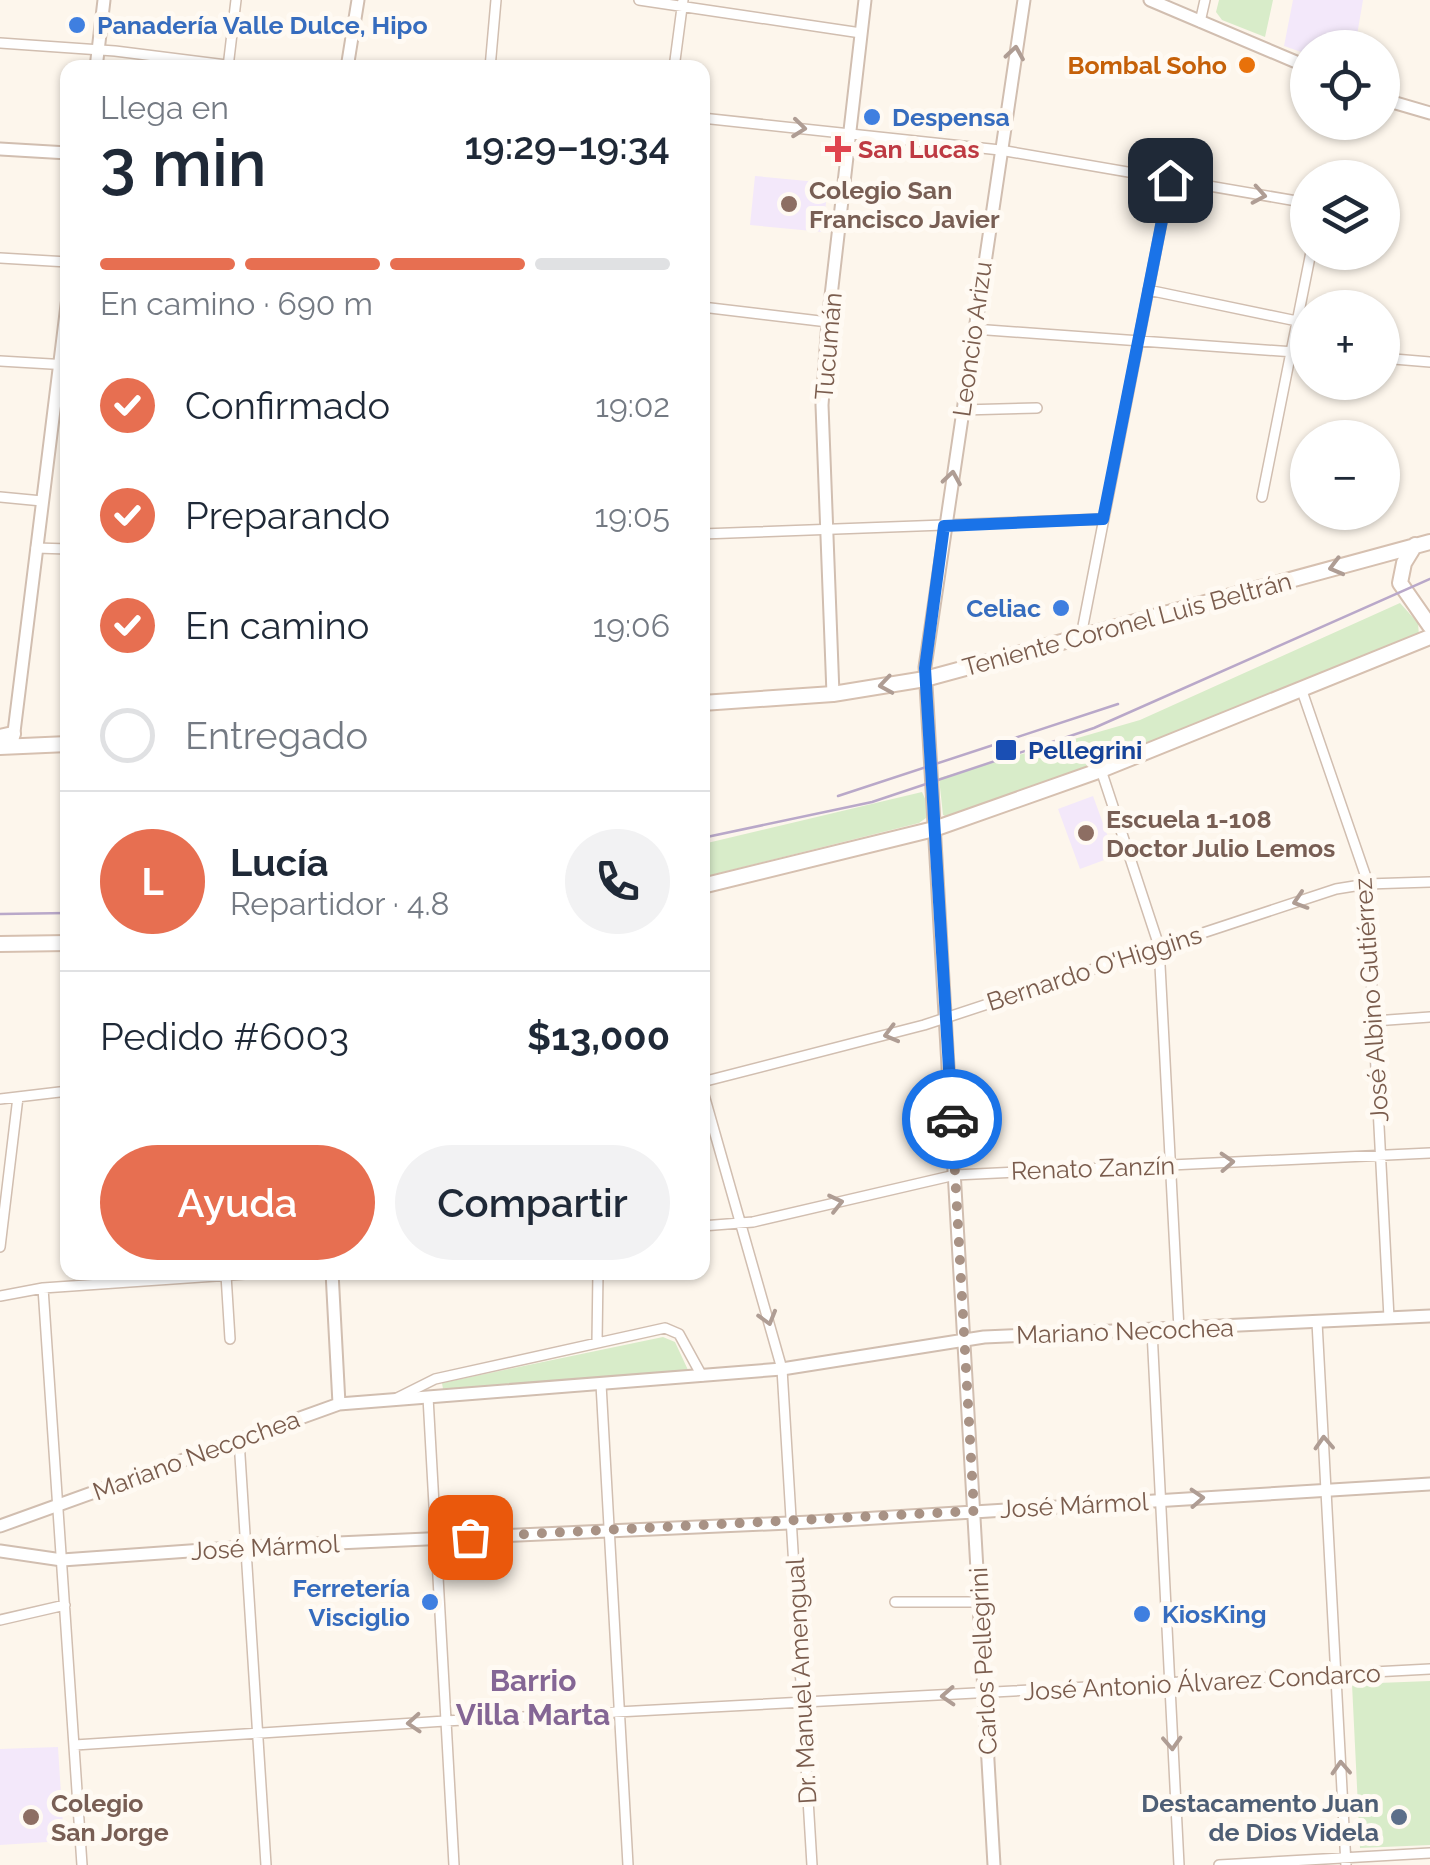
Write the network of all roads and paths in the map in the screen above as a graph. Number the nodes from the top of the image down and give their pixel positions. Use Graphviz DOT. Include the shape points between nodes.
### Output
graph roads {
  1 [pos="104,0"];
  2 [pos="236,0"];
  3 [pos="358,0"];
  4 [pos="496,0"];
  5 [pos="639,0"];
  6 [pos="865,0"];
  7 [pos="1024,0"];
  8 [pos="1150,0"];
  9 [pos="1205,0"];
  10 [pos="682,3"];
  11 [pos="1200,22"];
  12 [pos="861,32"];
  13 [pos="0,43"];
  14 [pos="98,50"];
  15 [pos="97,60"];
  16 [pos="179,60"];
  17 [pos="229,60"];
  18 [pos="348,60"];
  19 [pos="491,60"];
  20 [pos="675,60"];
  21 [pos="1290,60"];
  22 [pos="1400,104"];
  23 [pos="1430,114"];
  24 [pos="710,119"];
  25 [pos="850,133"];
  26 [pos="0,149"];
  27 [pos="1000,150"];
  28 [pos="60,153"];
  29 [pos="1170,180"];
  30 [pos="1290,200"];
  31 [pos="0,258"];
  32 [pos="60,262"];
  33 [pos="1148,290"];
  34 [pos="710,308"];
  35 [pos="1290,320"];
  36 [pos="828,322"];
  37 [pos="974,329"];
  38 [pos="1138,340"];
  39 [pos="1290,352"];
  40 [pos="1290,357"];
  41 [pos="1400,360"];
  42 [pos="0,361"];
  43 [pos="1430,362"];
  44 [pos="60,364"];
  45 [pos="60,384"];
  46 [pos="1037,408"];
  47 [pos="962,410"];
  48 [pos="0,497"];
  49 [pos="1262,497"];
  50 [pos="42,501"];
  51 [pos="1103,519"];
  52 [pos="944,526"];
  53 [pos="825,532"];
  54 [pos="710,534"];
  55 [pos="1423,543"];
  56 [pos="36,548"];
  57 [pos="60,548"];
  58 [pos="1408,598"];
  59 [pos="1430,609"];
  60 [pos="1430,626"];
  61 [pos="1081,636"];
  62 [pos="1430,638"];
  63 [pos="925,679"];
  64 [pos="1302,691"];
  65 [pos="833,694"];
  66 [pos="710,702"];
  67 [pos="8,741"];
  68 [pos="60,744"];
  69 [pos="1101,770"];
  70 [pos="934,829"];
  71 [pos="1430,882"];
  72 [pos="710,884"];
  73 [pos="1367,884"];
  74 [pos="0,944"];
  75 [pos="1159,946"];
  76 [pos="60,948"];
  77 [pos="946,1017"];
  78 [pos="1430,1017"];
  79 [pos="1374,1020"];
  80 [pos="710,1083"];
  81 [pos="60,1092"];
  82 [pos="18,1097"];
  83 [pos="0,1099"];
  84 [pos="710,1114"];
  85 [pos="1430,1153"];
  86 [pos="1381,1155"];
  87 [pos="1172,1165"];
  88 [pos="955,1174"];
  89 [pos="741,1224"];
  90 [pos="710,1226"];
  91 [pos="0,1248"];
  92 [pos="156,1280"];
  93 [pos="226,1280"];
  94 [pos="332,1280"];
  95 [pos="598,1280"];
  96 [pos="44,1288"];
  97 [pos="0,1296"];
  98 [pos="1430,1316"];
  99 [pos="1389,1318"];
  100 [pos="1317,1322"];
  101 [pos="1179,1329"];
  102 [pos="1152,1331"];
  103 [pos="230,1339"];
  104 [pos="964,1339"];
  105 [pos="597,1342"];
  106 [pos="782,1368"];
  107 [pos="702,1376"];
  108 [pos="601,1384"];
  109 [pos="428,1396"];
  110 [pos="395,1399"];
  111 [pos="339,1404"];
  112 [pos="239,1440"];
  113 [pos="1430,1484"];
  114 [pos="1326,1490"];
  115 [pos="1160,1500"];
  116 [pos="58,1504"];
  117 [pos="974,1511"];
  118 [pos="792,1522"];
  119 [pos="0,1526"];
  120 [pos="609,1529"];
  121 [pos="435,1539"];
  122 [pos="246,1547"];
  123 [pos="0,1550"];
  124 [pos="62,1560"];
  125 [pos="896,1602"];
  126 [pos="979,1602"];
  127 [pos="65,1605"];
  128 [pos="0,1620"];
  129 [pos="1430,1669"];
  130 [pos="1336,1675"];
  131 [pos="1169,1684"];
  132 [pos="984,1694"];
  133 [pos="802,1703"];
  134 [pos="620,1712"];
  135 [pos="446,1721"];
  136 [pos="258,1732"];
  137 [pos="75,1745"];
  138 [pos="1430,1853"];
  139 [pos="1346,1861"];
  140 [pos="82,1865"];
  141 [pos="266,1865"];
  142 [pos="454,1865"];
  143 [pos="628,1865"];
  144 [pos="812,1865"];
  145 [pos="994,1865"];
  146 [pos="1179,1865"];
  147 [pos="1219,1865"];
  1 -- 14 [label="street"];
  2 -- 17 [label="street"];
  3 -- 18 [label="street"];
  4 -- 19 [label="street"];
  5 -- 10 [label="street"];
  6 -- 12 [label="street, Tucumán"];
  27 -- 7 [label="street, Leoncio Arizu, one-way"];
  8 -- 11 [label="street"];
  9 -- 11 [label="street"];
  10 -- 12 [label="street"];
  10 -- 20 [label="street"];
  11 -- 21 [label="street"];
  12 -- 25 [label="street, Tucumán"];
  13 -- 14 [label="street"];
  14 -- 15 [label="street"];
  14 -- 16 [label="street"];
  22 -- 23 [label="street"];
  24 -- 25 [label="street, one-way"];
  25 -- 27 [label="street"];
  25 -- 36 [label="street, Tucumán"];
  26 -- 28 [label="street"];
  27 -- 29 [label="street"];
  27 -- 37 [label="street, Leoncio Arizu"];
  29 -- 30 [label="street, one-way"];
  29 -- 33 [label="street"];
  31 -- 32 [label="street"];
  33 -- 35 [label="street"];
  33 -- 38 [label="street"];
  34 -- 36 [label="street"];
  36 -- 53 [label="street, Tucumán"];
  37 -- 38 [label="street"];
  37 -- 47 [label="street, Leoncio Arizu"];
  38 -- 39 [label="street"];
  38 -- 51 [label="street"];
  40 -- 49 [label="street"];
  41 -- 43 [label="street"];
  42 -- 44 [label="street"];
  45 -- 50 [label="street"];
  46 -- 47 [label="street"];
  52 -- 47 [label="street, Leoncio Arizu, one-way"];
  48 -- 50 [label="street"];
  50 -- 56 [label="street"];
  51 -- 52 [label="street"];
  51 -- 61 [label="street"];
  52 -- 53 [label="street"];
  52 -- 63 [label="street, Leoncio Arizu"];
  53 -- 54 [label="street"];
  53 -- 65 [label="street, Tucumán"];
  55 -- 58 [label="main road" via="1401,573"];
  55 -- 61 [label="main road, Teniente Coronel Luis Beltrán, one-way"];
  56 -- 57 [label="street"];
  56 -- 67 [label="street"];
  58 -- 59 [label="main road"];
  58 -- 60 [label="main road"];
  61 -- 63 [label="main road, Teniente Coronel Luis Beltrán"];
  62 -- 64 [label="main road"];
  63 -- 65 [label="main road, Teniente Coronel Luis Beltrán, one-way"];
  63 -- 70 [label="street, Carlos Pellegrini"];
  64 -- 69 [label="main road"];
  64 -- 73 [label="street, José Albino Gutiérrez"];
  65 -- 66 [label="main road, Teniente Coronel Luis Beltrán"];
  67 -- 68 [label="main road"];
  69 -- 70 [label="main road"];
  69 -- 75 [label="street"];
  70 -- 72 [label="main road"];
  70 -- 77 [label="street, Carlos Pellegrini"];
  71 -- 73 [label="street, Bernardo O'Higgins"];
  73 -- 75 [label="street, Bernardo O'Higgins, one-way"];
  73 -- 79 [label="street, José Albino Gutiérrez"];
  74 -- 76 [label="main road"];
  75 -- 77 [label="street, Bernardo O'Higgins"];
  75 -- 87 [label="street"];
  77 -- 80 [label="street, Bernardo O'Higgins, one-way"];
  77 -- 88 [label="street, Carlos Pellegrini"];
  78 -- 79 [label="street"];
  79 -- 86 [label="street, José Albino Gutiérrez"];
  81 -- 82 [label="street"];
  82 -- 83 [label="street"];
  82 -- 91 [label="street"];
  84 -- 89 [label="street, Dr. Manuel Amengual"];
  85 -- 86 [label="street, Renato Zanzín"];
  87 -- 86 [label="street, Renato Zanzín, one-way"];
  86 -- 99 [label="street, José Albino Gutiérrez"];
  87 -- 88 [label="street, Renato Zanzín"];
  87 -- 101 [label="street"];
  89 -- 88 [label="street, Renato Zanzín, one-way"];
  88 -- 104 [label="street, Carlos Pellegrini"];
  89 -- 90 [label="street, Renato Zanzín"];
  89 -- 106 [label="street, Dr. Manuel Amengual, one-way"];
  92 -- 96 [label="street"];
  93 -- 103 [label="street"];
  94 -- 111 [label="street"];
  95 -- 105 [label="street"];
  96 -- 97 [label="street"];
  96 -- 116 [label="street"];
  98 -- 99 [label="street, Mariano Necochea"];
  99 -- 100 [label="street, Mariano Necochea"];
  100 -- 101 [label="street, Mariano Necochea"];
  114 -- 100 [label="street, one-way"];
  101 -- 102 [label="street, Mariano Necochea"];
  102 -- 104 [label="street, Mariano Necochea"];
  102 -- 115 [label="street"];
  104 -- 106 [label="street, Mariano Necochea"];
  104 -- 117 [label="street, Carlos Pellegrini"];
  105 -- 107 [label="street, Mariano Necochea" via="674,1330"];
  105 -- 110 [label="street, Mariano Necochea" via="435,1379"];
  106 -- 107 [label="street, Mariano Necochea"];
  106 -- 118 [label="street, Dr. Manuel Amengual"];
  107 -- 108 [label="street, Mariano Necochea"];
  108 -- 109 [label="street, Mariano Necochea"];
  108 -- 120 [label="street"];
  109 -- 110 [label="street, Mariano Necochea"];
  109 -- 121 [label="street"];
  110 -- 111 [label="street, Mariano Necochea"];
  111 -- 112 [label="street, Mariano Necochea"];
  112 -- 116 [label="street, Mariano Necochea"];
  112 -- 122 [label="street"];
  113 -- 114 [label="street, José Mármol"];
  115 -- 114 [label="street, José Mármol, one-way"];
  114 -- 130 [label="street"];
  115 -- 117 [label="street, José Mármol"];
  115 -- 131 [label="street"];
  116 -- 119 [label="street, Mariano Necochea"];
  116 -- 124 [label="street"];
  117 -- 118 [label="street, José Mármol"];
  117 -- 126 [label="street, Carlos Pellegrini"];
  118 -- 120 [label="street, José Mármol"];
  118 -- 133 [label="street, Dr. Manuel Amengual"];
  120 -- 121 [label="street, José Mármol"];
  120 -- 134 [label="street"];
  121 -- 122 [label="street, José Mármol"];
  121 -- 135 [label="street"];
  122 -- 124 [label="street, José Mármol"];
  122 -- 136 [label="street"];
  123 -- 124 [label="street, José Mármol"];
  124 -- 127 [label="street"];
  125 -- 126 [label="street"];
  126 -- 132 [label="street, Carlos Pellegrini"];
  127 -- 128 [label="street"];
  127 -- 137 [label="street"];
  129 -- 130 [label="street, José Antonio Álvarez Condarco"];
  130 -- 131 [label="street, José Antonio Álvarez Condarco"];
  139 -- 130 [label="street, one-way"];
  131 -- 132 [label="street, José Antonio Álvarez Condarco"];
  131 -- 146 [label="street, one-way"];
  132 -- 133 [label="street, José Antonio Álvarez Condarco, one-way"];
  132 -- 145 [label="street, Carlos Pellegrini"];
  133 -- 134 [label="street, José Antonio Álvarez Condarco"];
  133 -- 144 [label="street, Dr. Manuel Amengual"];
  134 -- 135 [label="street, José Antonio Álvarez Condarco"];
  134 -- 143 [label="street"];
  135 -- 136 [label="street, José Antonio Álvarez Condarco, one-way"];
  135 -- 142 [label="street"];
  136 -- 137 [label="street, José Antonio Álvarez Condarco"];
  136 -- 141 [label="street"];
  137 -- 140 [label="street"];
  138 -- 139 [label="street"];
  139 -- 147 [label="street"];
}
